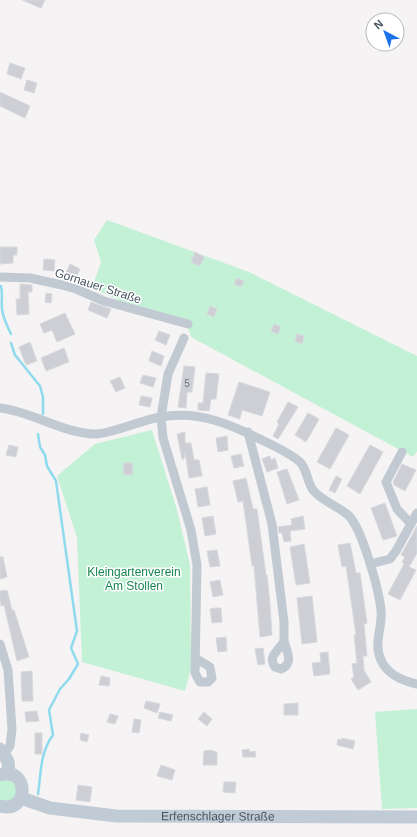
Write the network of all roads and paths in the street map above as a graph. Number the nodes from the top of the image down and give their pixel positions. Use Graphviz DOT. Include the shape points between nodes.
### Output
graph roads {
  1 [pos="0,278"];
  2 [pos="188,324"];
  3 [pos="184,338"];
  4 [pos="0,408"];
  5 [pos="160,417"];
  6 [pos="248,432"];
  7 [pos="402,452"];
  8 [pos="417,513"];
  9 [pos="410,524"];
  10 [pos="370,564"];
  11 [pos="284,641"];
  12 [pos="0,644"];
  13 [pos="197,659"];
  14 [pos="417,684"];
  15 [pos="2,751"];
  16 [pos="4,775"];
  17 [pos="21,798"];
  18 [pos="0,806"];
  19 [pos="417,817"];
  1 -- 2 [label="street, Gornauer Straße" via="30,278 62,285 104,301"];
  3 -- 5 [label="street" via="168,374"];
  4 -- 5 [label="street" via="21,412 68,430 97,434"];
  5 -- 6 [label="street" via="207,418 229,423"];
  5 -- 13 [label="street" via="163,438 191,530 197,565"];
  6 -- 10 [label="street" via="283,450 300,463 313,490 352,519"];
  6 -- 11 [label="street" via="272,524"];
  7 -- 9 [label="street" via="386,482 397,509"];
  8 -- 9 [label="street"];
  9 -- 10 [label="street" via="396,552 390,558"];
  10 -- 14 [label="street" via="381,610 377,644 380,659 394,675 406,682"];
  12 -- 15 [label="street" via="8,670 12,728 10,746"];
  15 -- 16 [label="main road" via="8,761"];
  16 -- 17 [label="main road" via="16,778 21,784"];
  17 -- 18 [label="main road" via="9,807"];
  17 -- 19 [label="main road, Erfenschlager Straße" via="50,808 116,816"];
}
